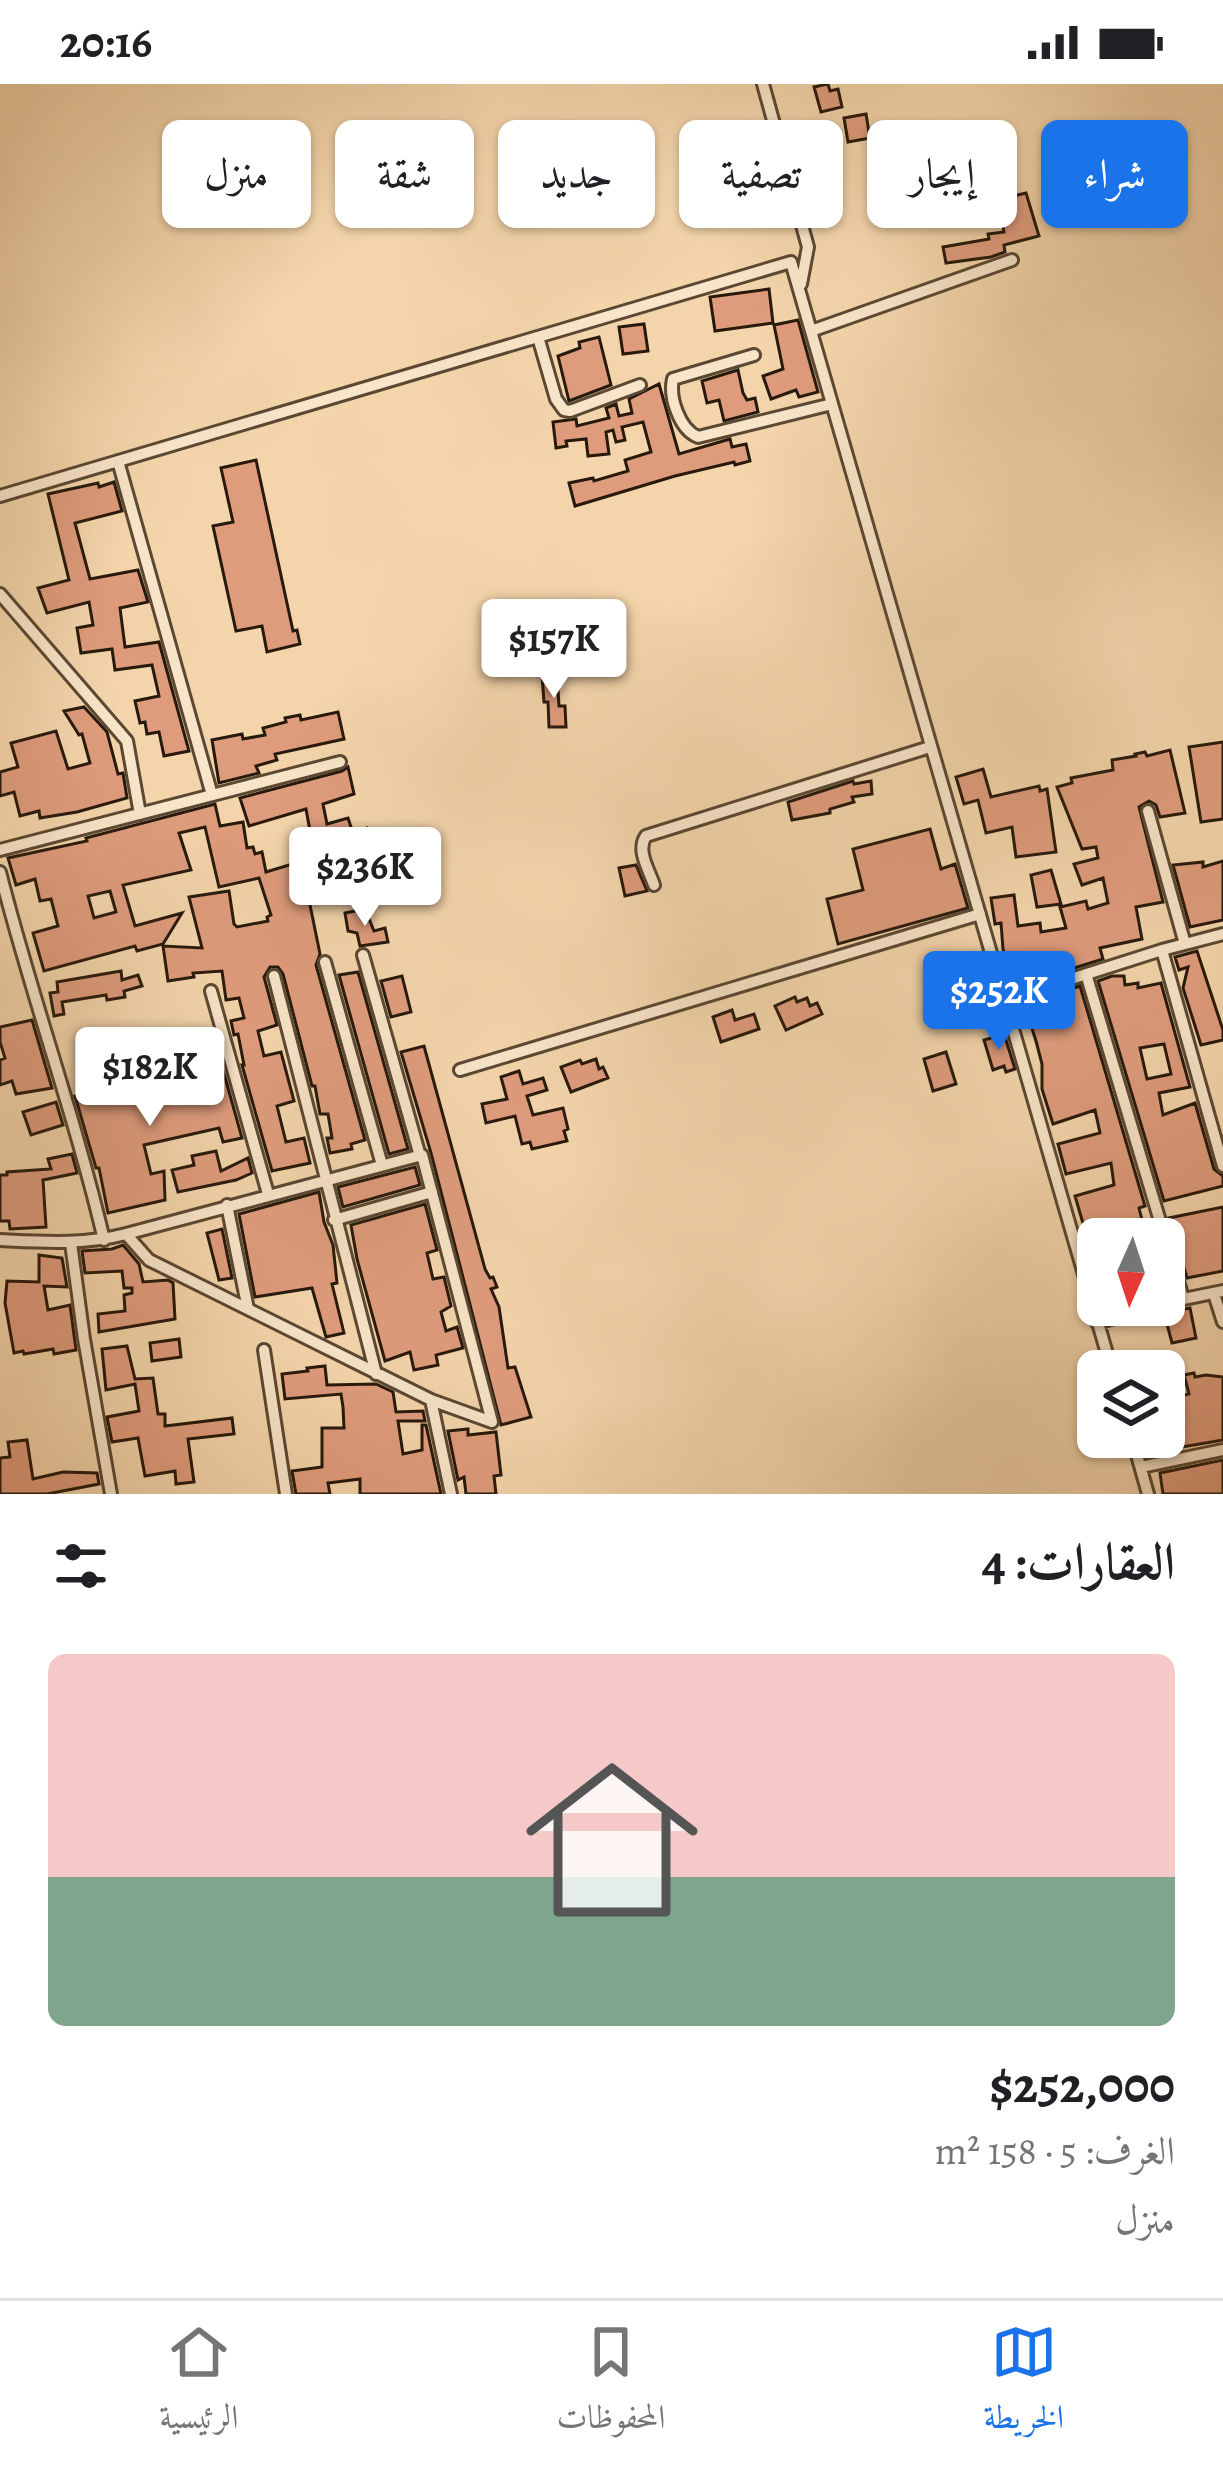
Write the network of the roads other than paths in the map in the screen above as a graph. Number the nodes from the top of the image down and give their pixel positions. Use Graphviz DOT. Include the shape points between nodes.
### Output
graph roads {
  1 [pos="763,84"];
  2 [pos="1012,260"];
  3 [pos="800,290"];
  4 [pos="811,331"];
  5 [pos="538,337"];
  6 [pos="754,356"];
  7 [pos="640,386"];
  8 [pos="832,404"];
  9 [pos="118,461"];
  10 [pos="0,496"];
  11 [pos="0,594"];
  12 [pos="930,747"];
  13 [pos="340,761"];
  14 [pos="212,795"];
  15 [pos="1148,811"];
  16 [pos="140,814"];
  17 [pos="0,850"];
  18 [pos="0,872"];
  19 [pos="654,885"];
  20 [pos="980,914"];
  21 [pos="1223,934"];
  22 [pos="1185,944"];
  23 [pos="1162,950"];
  24 [pos="363,955"];
  25 [pos="325,962"];
  26 [pos="1087,974"];
  27 [pos="274,976"];
  28 [pos="211,992"];
  29 [pos="1005,1000"];
  30 [pos="460,1070"];
  31 [pos="420,1156"];
  32 [pos="382,1165"];
  33 [pos="1223,1166"];
  34 [pos="325,1180"];
  35 [pos="432,1192"];
  36 [pos="268,1194"];
  37 [pos="227,1205"];
  38 [pos="1159,1218"];
  39 [pos="334,1220"];
  40 [pos="126,1234"];
  41 [pos="0,1240"];
  42 [pos="104,1240"];
  43 [pos="71,1243"];
  44 [pos="1077,1253"];
  45 [pos="1219,1292"];
  46 [pos="1185,1298"];
  47 [pos="248,1309"];
  48 [pos="1223,1322"];
  49 [pos="263,1350"];
  50 [pos="376,1374"];
  51 [pos="431,1400"];
  52 [pos="1223,1450"];
  53 [pos="1138,1458"];
  54 [pos="1141,1467"];
  55 [pos="111,1494"];
  56 [pos="286,1494"];
  57 [pos="452,1494"];
  58 [pos="1148,1494"];
  1 -- 3 [label="street" via="808,247"];
  2 -- 4 [label="street"];
  3 -- 4 [label="street"];
  3 -- 5 [label="street" via="791,262"];
  4 -- 8 [label="street"];
  5 -- 7 [label="street" via="564,410"];
  5 -- 9 [label="street"];
  6 -- 8 [label="street" via="673,380 688,433"];
  8 -- 12 [label="street"];
  9 -- 10 [label="street"];
  9 -- 14 [label="street"];
  11 -- 16 [label="street" via="128,741"];
  12 -- 19 [label="street" via="646,836 641,849"];
  12 -- 20 [label="street"];
  13 -- 14 [label="street"];
  14 -- 16 [label="street"];
  15 -- 22 [label="street"];
  16 -- 17 [label="street"];
  18 -- 42 [label="street"];
  20 -- 29 [label="street"];
  20 -- 30 [label="street"];
  21 -- 22 [label="street"];
  22 -- 23 [label="street"];
  23 -- 26 [label="street"];
  23 -- 33 [label="street"];
  24 -- 31 [label="street"];
  25 -- 32 [label="street"];
  26 -- 29 [label="street"];
  26 -- 38 [label="street"];
  27 -- 34 [label="street"];
  28 -- 36 [label="street"];
  29 -- 44 [label="street"];
  31 -- 32 [label="street"];
  31 -- 35 [label="street"];
  32 -- 34 [label="street"];
  34 -- 36 [label="street"];
  34 -- 39 [label="street"];
  35 -- 39 [label="street"];
  35 -- 51 [label="street" via="492,1422"];
  36 -- 37 [label="street"];
  37 -- 40 [label="street"];
  37 -- 47 [label="street"];
  39 -- 50 [label="street"];
  40 -- 42 [label="street"];
  40 -- 47 [label="street" via="149,1259"];
  41 -- 43 [label="street"];
  42 -- 43 [label="street"];
  43 -- 55 [label="street"];
  45 -- 46 [label="street"];
  45 -- 48 [label="street"];
  47 -- 50 [label="street"];
  49 -- 56 [label="street"];
  50 -- 51 [label="street"];
  51 -- 57 [label="street"];
  52 -- 54 [label="street"];
  53 -- 54 [label="street"];
  54 -- 58 [label="street"];
}
